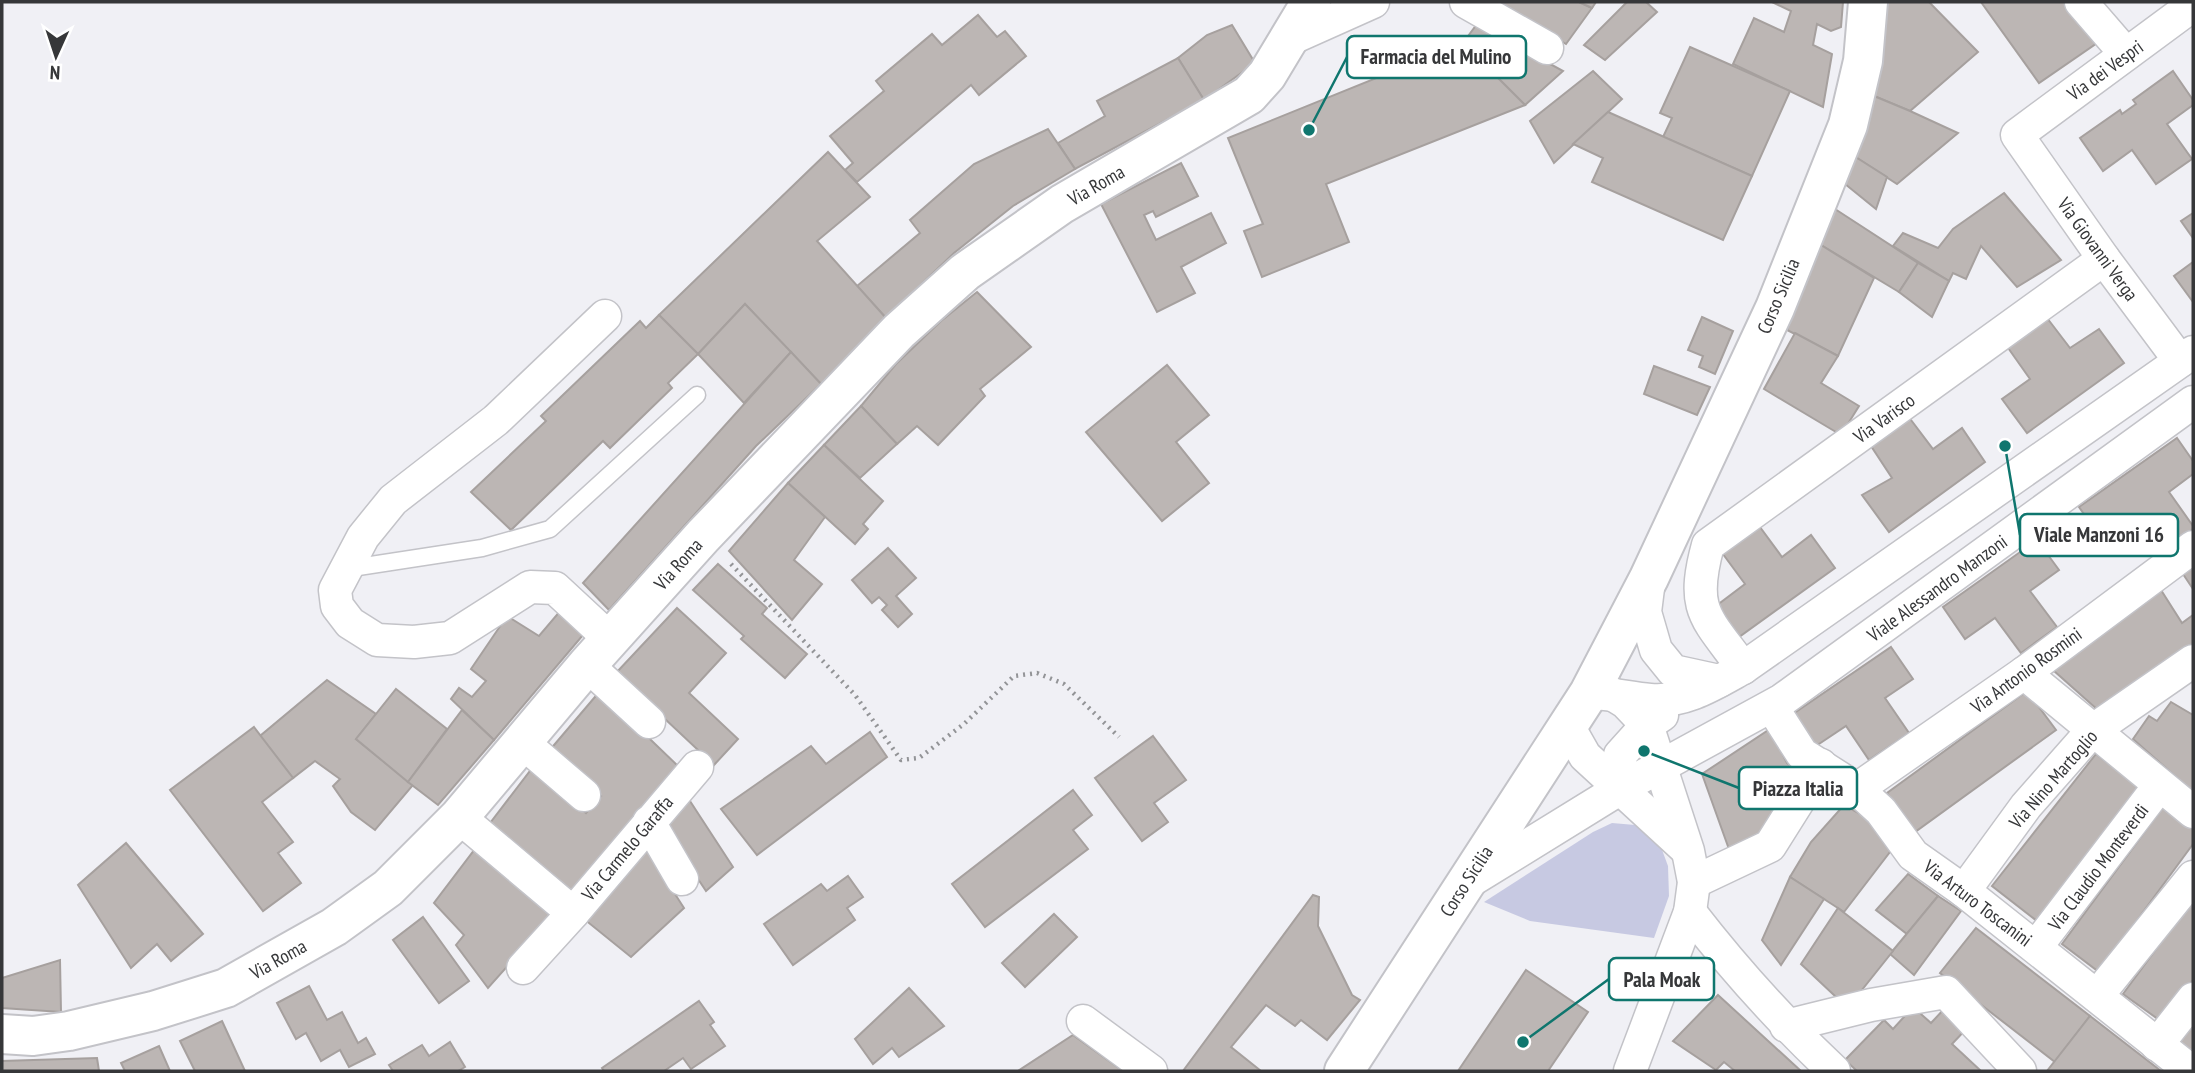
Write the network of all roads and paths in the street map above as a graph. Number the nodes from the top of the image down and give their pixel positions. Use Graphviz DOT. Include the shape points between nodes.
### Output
graph roads {
  1 [pos="1311,2"];
  2 [pos="1373,2"];
  3 [pos="1466,2"];
  4 [pos="1868,2"];
  5 [pos="2081,2"];
  6 [pos="2185,6"];
  7 [pos="1289,40"];
  8 [pos="1548,48"];
  9 [pos="2126,54"];
  10 [pos="2017,135"];
  11 [pos="2104,259"];
  12 [pos="605,316"];
  13 [pos="2180,361"];
  14 [pos="696,395"];
  15 [pos="2193,403"];
  16 [pos="703,536"];
  17 [pos="2193,547"];
  18 [pos="345,569"];
  19 [pos="1649,578"];
  20 [pos="1656,650"];
  21 [pos="599,652"];
  22 [pos="2193,661"];
  23 [pos="2024,673"];
  24 [pos="1718,682"];
  25 [pos="1600,693"];
  26 [pos="1778,710"];
  27 [pos="1650,713"];
  28 [pos="649,722"];
  29 [pos="1568,726"];
  30 [pos="2092,731"];
  31 [pos="1119,737"];
  32 [pos="523,742"];
  33 [pos="1821,765"];
  34 [pos="697,767"];
  35 [pos="1661,767"];
  36 [pos="2160,786"];
  37 [pos="1621,788"];
  38 [pos="1857,789"];
  39 [pos="584,795"];
  40 [pos="2193,812"];
  41 [pos="459,817"];
  42 [pos="649,822"];
  43 [pos="1688,851"];
  44 [pos="2193,877"];
  45 [pos="682,879"];
  46 [pos="1462,885"];
  47 [pos="1964,891"];
  48 [pos="1692,897"];
  49 [pos="573,913"];
  50 [pos="2036,947"];
  51 [pos="523,968"];
  52 [pos="2097,996"];
  53 [pos="2193,999"];
  54 [pos="1083,1021"];
  55 [pos="1786,1026"];
  56 [pos="2,1034"];
  57 [pos="2157,1045"];
  58 [pos="1150,1071"];
  59 [pos="1344,1071"];
  60 [pos="1630,1071"];
  61 [pos="1834,1071"];
  62 [pos="2021,1071"];
  63 [pos="2191,1071"];
  1 -- 7 [label="street, Via Roma"];
  2 -- 7 [label="street"];
  3 -- 8 [label="street"];
  4 -- 19 [label="street, Corso Sicilia" via="1863,61 1848,125 1775,308"];
  5 -- 9 [label="street"];
  6 -- 9 [label="street, Via dei Vespri"];
  7 -- 16 [label="street, Via Roma" via="1249,95 1062,205 965,272 899,331"];
  9 -- 10 [label="street, Via dei Vespri"];
  10 -- 11 [label="street, Via Giovanni Verga"];
  11 -- 13 [label="street, Via Giovanni Verga"];
  11 -- 24 [label="street, Via Varisco" via="1708,545 1700,598"];
  12 -- 18 [label="street" via="496,420 393,500"];
  13 -- 15 [label="street, Via Giovanni Verga"];
  13 -- 24 [label="street"];
  14 -- 18 [label="lane" via="550,529 482,548"];
  15 -- 26 [label="street, Viale Alessandro Manzoni"];
  16 -- 21 [label="street, Via Roma"];
  16 -- 31 [label="path" via="855,695 901,760 919,758 964,724 1014,676 1037,673 1064,684"];
  17 -- 23 [label="street, Via Antonio Rosmini"];
  18 -- 21 [label="street" via="335,590 337,606 350,623 377,640 450,638 530,587 555,588"];
  19 -- 20 [label="street" via="1646,612"];
  19 -- 25 [label="street, Corso Sicilia"];
  20 -- 24 [label="street" via="1673,671"];
  20 -- 27 [label="street"];
  21 -- 28 [label="street"];
  21 -- 32 [label="street, Via Roma"];
  22 -- 30 [label="street, Via Nino Martoglio"];
  23 -- 30 [label="street"];
  23 -- 38 [label="street, Via Antonio Rosmini"];
  24 -- 27 [label="street"];
  25 -- 27 [label="street"];
  25 -- 29 [label="street, Corso Sicilia"];
  26 -- 33 [label="street, Via Arturo Toscanini" via="1802,754"];
  26 -- 35 [label="street, Viale Alessandro Manzoni"];
  27 -- 35 [label="street"];
  27 -- 37 [label="street" via="1620,755"];
  29 -- 37 [label="street" via="1585,756"];
  29 -- 46 [label="street, Corso Sicilia"];
  30 -- 36 [label="street"];
  30 -- 47 [label="street, Via Nino Martoglio" via="2026,806"];
  32 -- 39 [label="street"];
  32 -- 41 [label="street, Via Roma"];
  33 -- 38 [label="street, Via Arturo Toscanini"];
  33 -- 48 [label="street" via="1770,846"];
  34 -- 42 [label="street, Via Carmelo Garaffa"];
  35 -- 37 [label="street, Viale Alessandro Manzoni"];
  35 -- 43 [label="street"];
  36 -- 40 [label="street"];
  36 -- 50 [label="street, Via Claudio Monteverdi"];
  37 -- 43 [label="street"];
  37 -- 46 [label="street, Viale Alessandro Manzoni"];
  38 -- 47 [label="street, Via Arturo Toscanini" via="1881,811 1913,855"];
  41 -- 49 [label="street, Via Carmelo Garaffa"];
  41 -- 56 [label="street, Via Roma" via="388,888 334,927 226,988 69,1031"];
  42 -- 45 [label="street"];
  42 -- 49 [label="street, Via Carmelo Garaffa"];
  43 -- 48 [label="street"];
  44 -- 52 [label="street"];
  46 -- 59 [label="street, Corso Sicilia"];
  47 -- 50 [label="street, Via Arturo Toscanini"];
  48 -- 55 [label="street" via="1724,957"];
  48 -- 60 [label="street"];
  49 -- 51 [label="street"];
  50 -- 52 [label="street, Via Arturo Toscanini"];
  52 -- 57 [label="street, Via Arturo Toscanini"];
  53 -- 57 [label="street"];
  54 -- 58 [label="street"];
  55 -- 61 [label="street"];
  55 -- 62 [label="street" via="1946,992"];
  57 -- 63 [label="street, Via Arturo Toscanini"];
}
